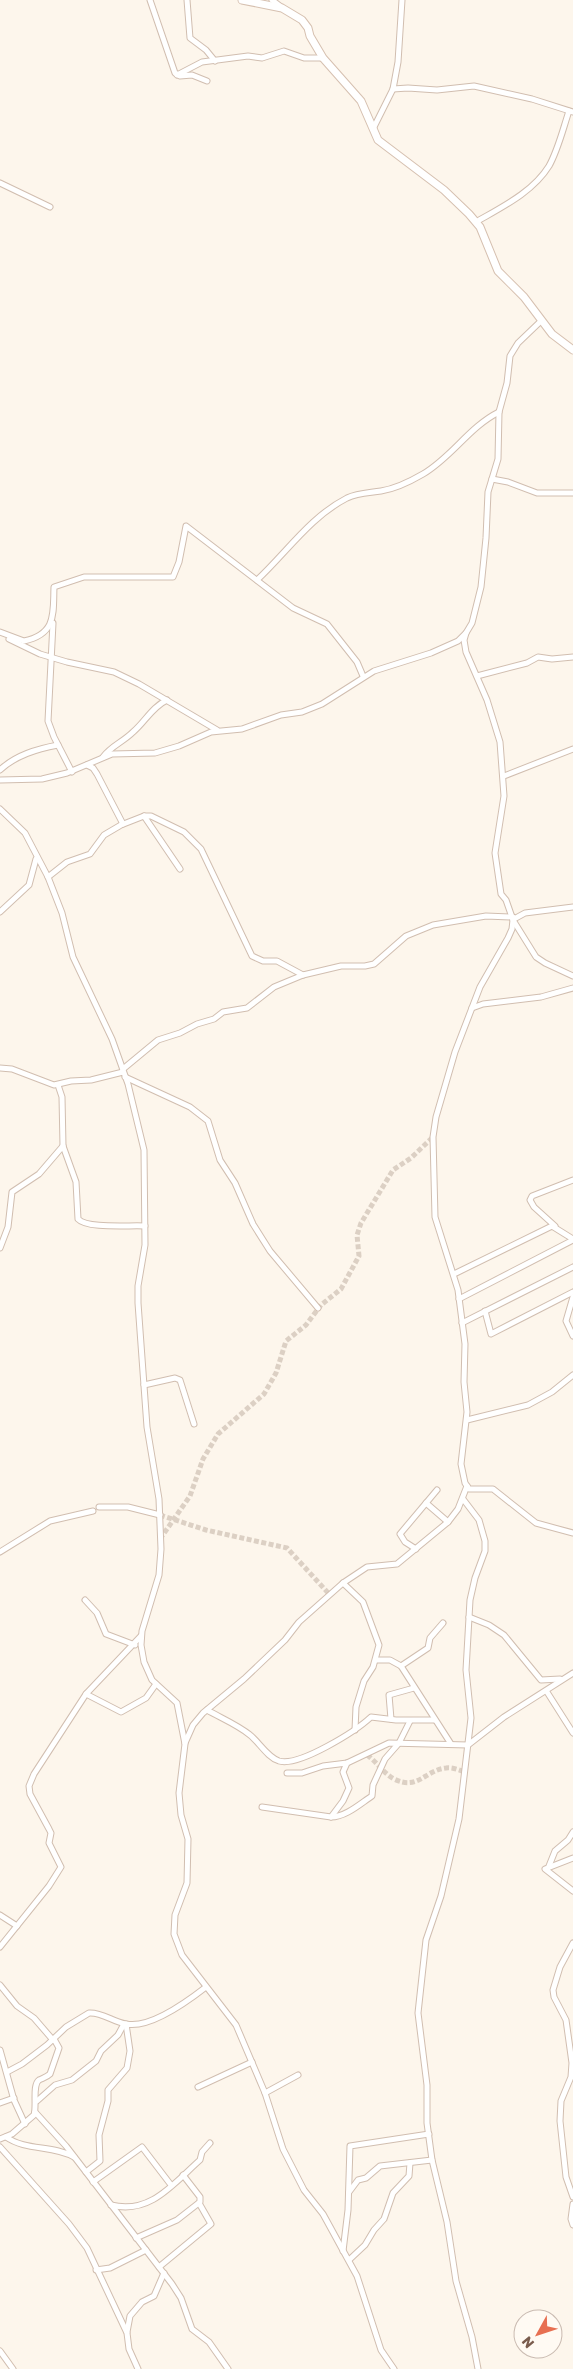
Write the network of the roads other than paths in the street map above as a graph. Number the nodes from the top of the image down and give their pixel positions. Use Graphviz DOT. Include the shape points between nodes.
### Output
graph roads {
  1 [pos="150,0"];
  2 [pos="187,0"];
  3 [pos="242,0"];
  4 [pos="272,0"];
  5 [pos="402,0"];
  6 [pos="282,8"];
  7 [pos="323,58"];
  8 [pos="214,61"];
  9 [pos="177,75"];
  10 [pos="207,81"];
  11 [pos="394,89"];
  12 [pos="571,112"];
  13 [pos="372,130"];
  14 [pos="0,182"];
  15 [pos="50,208"];
  16 [pos="476,222"];
  17 [pos="542,320"];
  18 [pos="573,350"];
  19 [pos="499,412"];
  20 [pos="492,479"];
  21 [pos="573,493"];
  22 [pos="258,580"];
  23 [pos="53,619"];
  24 [pos="0,634"];
  25 [pos="466,634"];
  26 [pos="51,656"];
  27 [pos="573,657"];
  28 [pos="363,676"];
  29 [pos="477,676"];
  30 [pos="160,696"];
  31 [pos="167,700"];
  32 [pos="158,705"];
  33 [pos="218,730"];
  34 [pos="58,745"];
  35 [pos="573,749"];
  36 [pos="103,757"];
  37 [pos="86,766"];
  38 [pos="0,770"];
  39 [pos="72,772"];
  40 [pos="504,776"];
  41 [pos="0,780"];
  42 [pos="0,809"];
  43 [pos="144,816"];
  44 [pos="123,824"];
  45 [pos="36,858"];
  46 [pos="180,869"];
  47 [pos="48,877"];
  48 [pos="573,907"];
  49 [pos="0,912"];
  50 [pos="513,919"];
  51 [pos="303,975"];
  52 [pos="573,976"];
  53 [pos="573,988"];
  54 [pos="472,1008"];
  55 [pos="0,1068"];
  56 [pos="124,1073"];
  57 [pos="58,1085"];
  58 [pos="63,1146"];
  59 [pos="573,1180"];
  60 [pos="145,1226"];
  61 [pos="555,1226"];
  62 [pos="573,1240"];
  63 [pos="0,1248"];
  64 [pos="573,1267"];
  65 [pos="454,1274"];
  66 [pos="573,1292"];
  67 [pos="573,1297"];
  68 [pos="460,1299"];
  69 [pos="572,1304"];
  70 [pos="318,1308"];
  71 [pos="485,1311"];
  72 [pos="462,1323"];
  73 [pos="573,1336"];
  74 [pos="573,1375"];
  75 [pos="144,1385"];
  76 [pos="467,1420"];
  77 [pos="194,1424"];
  78 [pos="466,1486"];
  79 [pos="437,1490"];
  80 [pos="463,1499"];
  81 [pos="426,1503"];
  82 [pos="99,1507"];
  83 [pos="93,1511"];
  84 [pos="160,1515"];
  85 [pos="448,1522"];
  86 [pos="573,1533"];
  87 [pos="416,1548"];
  88 [pos="0,1552"];
  89 [pos="343,1583"];
  90 [pos="86,1600"];
  91 [pos="469,1618"];
  92 [pos="443,1623"];
  93 [pos="141,1635"];
  94 [pos="135,1645"];
  95 [pos="376,1660"];
  96 [pos="401,1666"];
  97 [pos="573,1673"];
  98 [pos="562,1678"];
  99 [pos="156,1684"];
  100 [pos="414,1688"];
  101 [pos="547,1692"];
  102 [pos="86,1694"];
  103 [pos="207,1710"];
  104 [pos="391,1720"];
  105 [pos="435,1720"];
  106 [pos="410,1721"];
  107 [pos="355,1730"];
  108 [pos="573,1733"];
  109 [pos="399,1743"];
  110 [pos="185,1744"];
  111 [pos="451,1744"];
  112 [pos="468,1745"];
  113 [pos="347,1763"];
  114 [pos="287,1774"];
  115 [pos="262,1807"];
  116 [pos="331,1817"];
  117 [pos="573,1832"];
  118 [pos="573,1858"];
  119 [pos="549,1866"];
  120 [pos="573,1891"];
  121 [pos="0,1914"];
  122 [pos="17,1926"];
  123 [pos="573,1943"];
  124 [pos="0,1947"];
  125 [pos="0,1985"];
  126 [pos="206,1987"];
  127 [pos="125,2024"];
  128 [pos="54,2040"];
  129 [pos="0,2050"];
  130 [pos="252,2062"];
  131 [pos="7,2072"];
  132 [pos="298,2075"];
  133 [pos="198,2087"];
  134 [pos="265,2093"];
  135 [pos="14,2098"];
  136 [pos="37,2101"];
  137 [pos="0,2103"];
  138 [pos="35,2112"];
  139 [pos="25,2124"];
  140 [pos="429,2134"];
  141 [pos="3,2138"];
  142 [pos="210,2143"];
  143 [pos="0,2147"];
  144 [pos="76,2158"];
  145 [pos="432,2160"];
  146 [pos="410,2163"];
  147 [pos="86,2172"];
  148 [pos="183,2175"];
  149 [pos="93,2182"];
  150 [pos="171,2186"];
  151 [pos="349,2192"];
  152 [pos="573,2197"];
  153 [pos="199,2203"];
  154 [pos="573,2204"];
  155 [pos="110,2205"];
  156 [pos="573,2225"];
  157 [pos="136,2238"];
  158 [pos="146,2250"];
  159 [pos="343,2251"];
  160 [pos="349,2260"];
  161 [pos="159,2267"];
  162 [pos="96,2270"];
  163 [pos="164,2273"];
  164 [pos="127,2333"];
  165 [pos="0,2351"];
  166 [pos="13,2369"];
  167 [pos="138,2369"];
  168 [pos="228,2369"];
  169 [pos="394,2369"];
  170 [pos="478,2369"];
  1 -- 9 [label="street"];
  2 -- 8 [label="street" via="190,38"];
  3 -- 6 [label="street"];
  4 -- 6 [label="street"];
  5 -- 11 [label="street"];
  6 -- 7 [label="street" via="305,24"];
  7 -- 8 [label="street" via="304,58 284,51 265,58 248,56"];
  7 -- 13 [label="street" via="361,102"];
  8 -- 9 [label="street" via="202,62"];
  9 -- 10 [label="street" via="192,75"];
  11 -- 12 [label="street" via="437,90 474,86"];
  11 -- 13 [label="street"];
  12 -- 16 [label="street" via="551,161 539,179 510,202"];
  13 -- 16 [label="street" via="378,140 444,190"];
  14 -- 15 [label="street"];
  16 -- 17 [label="street" via="498,271"];
  17 -- 18 [label="street" via="558,340"];
  17 -- 19 [label="street" via="518,343 510,356"];
  19 -- 20 [label="street" via="500,450"];
  19 -- 22 [label="street" via="487,418 424,473 381,491 348,498 329,509 305,529"];
  20 -- 21 [label="street" via="537,493"];
  20 -- 25 [label="street" via="488,492 481,587"];
  22 -- 23 [label="street" via="186,526 174,576 84,578 66,582 54,587"];
  22 -- 28 [label="street" via="298,612 327,624 357,662"];
  23 -- 24 [label="street" via="46,630 26,640"];
  23 -- 26 [label="street"];
  24 -- 26 [label="street" via="33,651"];
  25 -- 28 [label="street" via="437,651"];
  25 -- 29 [label="street" via="466,652"];
  26 -- 30 [label="street" via="114,672"];
  26 -- 34 [label="street" via="48,721"];
  27 -- 29 [label="street" via="538,657"];
  28 -- 33 [label="street" via="314,708 280,715 242,730"];
  29 -- 40 [label="street" via="495,723"];
  30 -- 31 [label="street"];
  30 -- 32 [label="street"];
  31 -- 32 [label="street"];
  31 -- 33 [label="street"];
  32 -- 36 [label="street" via="134,732"];
  33 -- 36 [label="street" via="155,753"];
  34 -- 38 [label="street" via="19,756"];
  34 -- 39 [label="street"];
  35 -- 40 [label="street"];
  36 -- 37 [label="street"];
  37 -- 39 [label="street"];
  37 -- 44 [label="street" via="95,770"];
  39 -- 41 [label="street" via="42,779"];
  40 -- 50 [label="street" via="502,816 495,853 501,894"];
  42 -- 45 [label="street" via="25,834"];
  43 -- 44 [label="street"];
  43 -- 46 [label="street"];
  43 -- 51 [label="street" via="152,816 184,832 201,849 252,956 277,962"];
  44 -- 47 [label="street" via="104,835 90,854 67,862"];
  45 -- 47 [label="street"];
  45 -- 49 [label="street" via="28,885"];
  47 -- 56 [label="street" via="62,913 73,957 109,1032"];
  48 -- 50 [label="street" via="525,912"];
  50 -- 51 [label="street" via="486,916 433,925 406,936 374,964 341,966"];
  50 -- 52 [label="street" via="536,957"];
  50 -- 54 [label="street" via="508,938"];
  51 -- 56 [label="street" via="274,986 246,1008 222,1012 214,1019 158,1040"];
  53 -- 54 [label="street" via="541,997"];
  54 -- 65 [label="street" via="437,1112 433,1138 434,1217"];
  55 -- 57 [label="street"];
  56 -- 57 [label="street"];
  56 -- 60 [label="street" via="144,1150"];
  56 -- 70 [label="street" via="190,1107 208,1121 220,1160 235,1183 253,1224 270,1251"];
  57 -- 58 [label="street" via="62,1096"];
  58 -- 60 [label="street" via="76,1182 81,1222"];
  58 -- 63 [label="street" via="39,1174 12,1192 8,1227"];
  59 -- 61 [label="street" via="538,1193 530,1200 534,1208"];
  60 -- 75 [label="street" via="138,1293"];
  61 -- 62 [label="street"];
  61 -- 65 [label="street"];
  62 -- 68 [label="street"];
  64 -- 71 [label="street"];
  65 -- 68 [label="street"];
  66 -- 71 [label="street" via="491,1334"];
  67 -- 69 [label="street"];
  68 -- 72 [label="street"];
  69 -- 73 [label="street" via="566,1320"];
  71 -- 72 [label="street"];
  72 -- 76 [label="street"];
  74 -- 76 [label="street" via="528,1405"];
  75 -- 77 [label="street" via="175,1378 180,1380"];
  75 -- 84 [label="street"];
  76 -- 78 [label="street" via="461,1464"];
  78 -- 80 [label="street"];
  78 -- 86 [label="street" via="479,1490 493,1489 536,1523"];
  79 -- 81 [label="street"];
  80 -- 85 [label="street"];
  80 -- 91 [label="street" via="482,1527 486,1541 472,1592"];
  81 -- 85 [label="street"];
  81 -- 87 [label="street" via="400,1534 405,1542"];
  82 -- 84 [label="street" via="128,1507"];
  83 -- 88 [label="street" via="50,1521"];
  84 -- 93 [label="street" via="160,1568"];
  85 -- 87 [label="street"];
  87 -- 89 [label="street" via="397,1564 367,1567"];
  89 -- 95 [label="street" via="367,1608 378,1637"];
  89 -- 103 [label="street" via="244,1679"];
  90 -- 94 [label="street" via="97,1612 106,1634"];
  91 -- 98 [label="street" via="504,1635 541,1680"];
  91 -- 112 [label="street" via="466,1670 471,1718"];
  92 -- 96 [label="street" via="430,1638 428,1648"];
  93 -- 94 [label="street"];
  93 -- 99 [label="street" via="144,1662"];
  94 -- 102 [label="street"];
  95 -- 96 [label="street" via="390,1660"];
  95 -- 107 [label="street" via="364,1681 356,1706"];
  96 -- 100 [label="street"];
  97 -- 98 [label="street"];
  98 -- 101 [label="street"];
  99 -- 102 [label="street" via="146,1698 121,1712"];
  99 -- 110 [label="street" via="177,1703"];
  100 -- 104 [label="street" via="389,1695"];
  100 -- 105 [label="street"];
  101 -- 108 [label="street"];
  101 -- 112 [label="street" via="504,1717"];
  102 -- 122 [label="street" via="58,1734 29,1786 31,1798 50,1831 49,1843 61,1867"];
  103 -- 107 [label="street" via="249,1734 268,1754 280,1761 300,1759"];
  103 -- 110 [label="street" via="193,1725"];
  104 -- 106 [label="street"];
  104 -- 107 [label="street" via="371,1717"];
  105 -- 106 [label="street"];
  105 -- 111 [label="street"];
  106 -- 109 [label="street"];
  109 -- 111 [label="street"];
  109 -- 113 [label="street" via="386,1744"];
  109 -- 116 [label="street" via="383,1763 373,1785 372,1796 340,1816"];
  110 -- 126 [label="street" via="179,1793 189,1846 187,1883 175,1915 174,1934 182,1955"];
  111 -- 112 [label="street"];
  112 -- 140 [label="street" via="459,1819 441,1896 426,1940 418,2002"];
  113 -- 114 [label="street"];
  113 -- 116 [label="street" via="343,1772 349,1788"];
  115 -- 116 [label="street"];
  117 -- 119 [label="street" via="555,1851"];
  118 -- 119 [label="street"];
  119 -- 120 [label="street" via="545,1869"];
  121 -- 122 [label="street"];
  122 -- 124 [label="street"];
  123 -- 152 [label="street" via="560,1967 553,1990 566,2016 572,2063 571,2077 560,2107 560,2121 566,2177"];
  125 -- 128 [label="street" via="16,2006 34,2018"];
  126 -- 127 [label="street" via="168,2012 144,2023"];
  126 -- 130 [label="street" via="236,2025"];
  127 -- 128 [label="street" via="89,2013 66,2027"];
  127 -- 136 [label="street" via="96,2061 72,2080 55,2085"];
  127 -- 147 [label="street" via="130,2050 127,2066 108,2090 99,2135 100,2161"];
  128 -- 131 [label="street"];
  128 -- 136 [label="street" via="59,2048 50,2074 35,2086"];
  129 -- 131 [label="street"];
  130 -- 133 [label="street"];
  130 -- 134 [label="street"];
  131 -- 135 [label="street"];
  132 -- 134 [label="street"];
  134 -- 159 [label="street" via="283,2149 304,2190 323,2214"];
  135 -- 137 [label="street"];
  135 -- 139 [label="street"];
  136 -- 138 [label="street"];
  138 -- 139 [label="street"];
  138 -- 144 [label="street"];
  139 -- 141 [label="street"];
  140 -- 145 [label="street"];
  140 -- 151 [label="street" via="350,2146"];
  141 -- 144 [label="street"];
  142 -- 148 [label="street" via="200,2160"];
  143 -- 162 [label="street" via="79,2236"];
  144 -- 147 [label="street"];
  145 -- 146 [label="street"];
  145 -- 170 [label="street" via="447,2222 456,2281"];
  146 -- 151 [label="street" via="380,2166 366,2178 358,2180"];
  146 -- 160 [label="street" via="409,2176 392,2193 384,2219"];
  147 -- 149 [label="street"];
  148 -- 150 [label="street"];
  148 -- 153 [label="street" via="201,2198"];
  149 -- 150 [label="street" via="142,2147"];
  149 -- 155 [label="street"];
  150 -- 155 [label="street" via="139,2207"];
  151 -- 159 [label="street"];
  153 -- 157 [label="street" via="177,2220"];
  153 -- 161 [label="street" via="212,2224"];
  154 -- 156 [label="street"];
  155 -- 157 [label="street"];
  157 -- 158 [label="street"];
  158 -- 161 [label="street"];
  158 -- 162 [label="street" via="110,2268"];
  159 -- 160 [label="street"];
  160 -- 169 [label="street" via="361,2285 381,2350"];
  161 -- 163 [label="street"];
  162 -- 164 [label="street"];
  163 -- 164 [label="street" via="154,2296 142,2302 130,2316"];
  163 -- 168 [label="street" via="181,2298 192,2329 209,2342"];
  164 -- 167 [label="street" via="129,2349"];
  165 -- 166 [label="street"];
}
